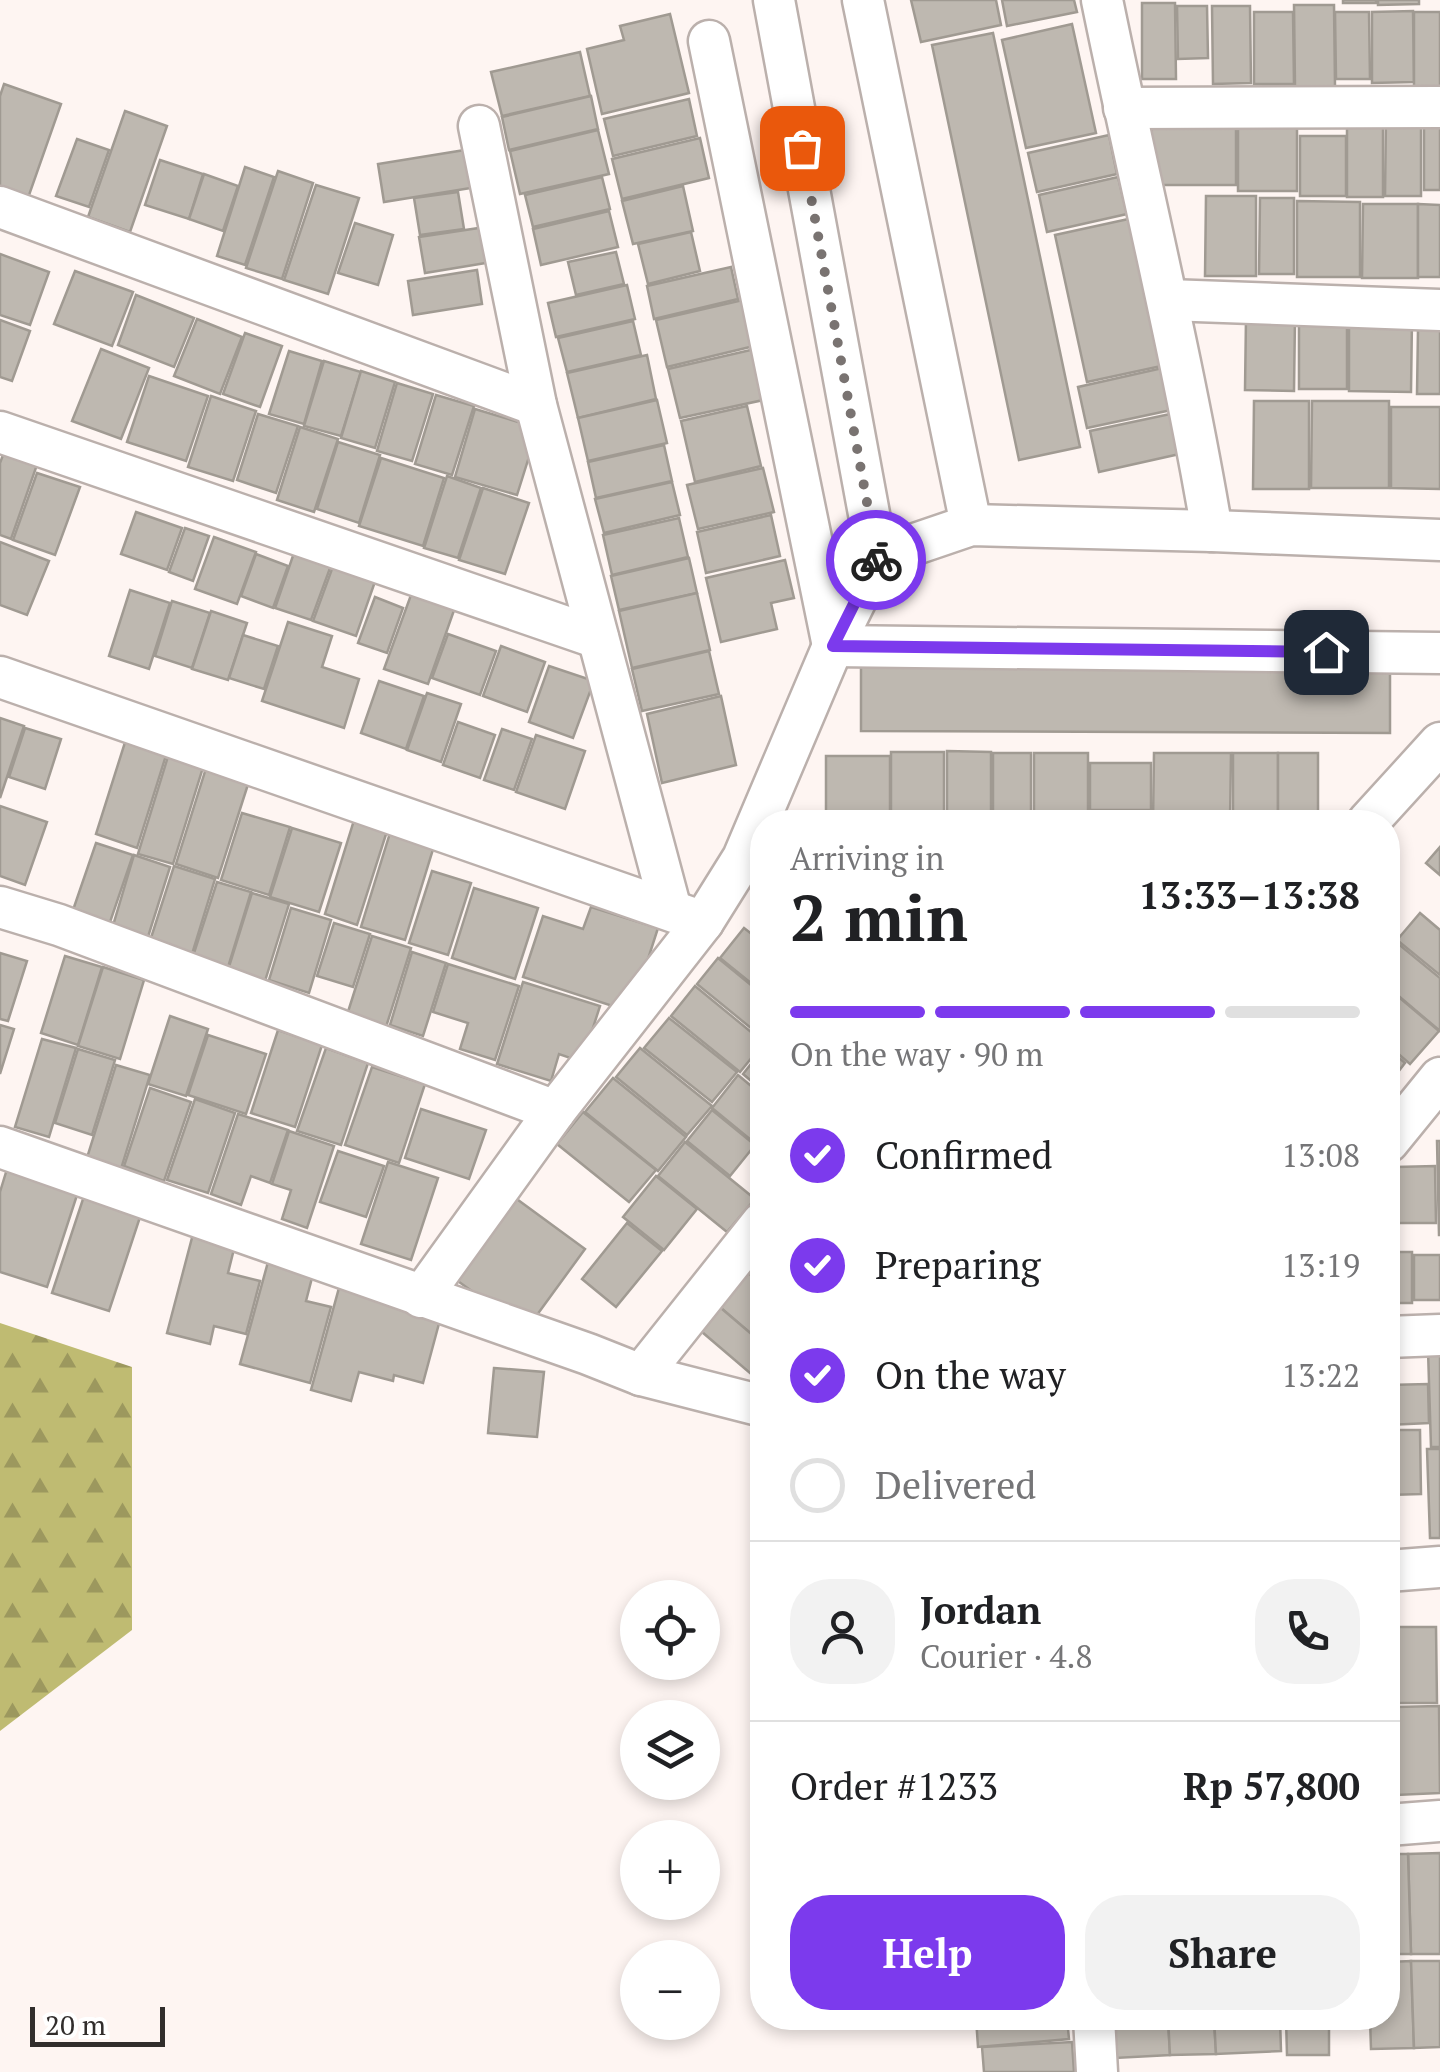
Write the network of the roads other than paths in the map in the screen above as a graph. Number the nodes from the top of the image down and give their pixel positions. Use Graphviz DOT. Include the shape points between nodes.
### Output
graph roads {
  1 [pos="774,0"];
  2 [pos="863,0"];
  3 [pos="1102,0"];
  4 [pos="708,41"];
  5 [pos="1124,108"];
  6 [pos="1440,108"];
  7 [pos="479,126"];
  8 [pos="0,208"];
  9 [pos="1168,300"];
  10 [pos="1440,310"];
  11 [pos="536,405"];
  12 [pos="0,432"];
  13 [pos="971,525"];
  14 [pos="1212,531"];
  15 [pos="1440,540"];
  16 [pos="877,557"];
  17 [pos="598,638"];
  18 [pos="833,646"];
  19 [pos="1440,653"];
  20 [pos="0,677"];
  21 [pos="1440,742"];
  22 [pos="771,810"];
  23 [pos="1379,810"];
  24 [pos="750,861"];
  25 [pos="0,908"];
  26 [pos="687,916"];
  27 [pos="1440,1078"];
  28 [pos="555,1111"];
  29 [pos="1400,1127"];
  30 [pos="1440,1128"];
  31 [pos="1400,1134"];
  32 [pos="0,1147"];
  33 [pos="750,1237"];
  34 [pos="422,1297"];
  35 [pos="1440,1335"];
  36 [pos="1400,1337"];
  37 [pos="640,1375"];
  38 [pos="750,1403"];
  39 [pos="1440,1568"];
  40 [pos="1400,1570"];
  41 [pos="1440,1821"];
  42 [pos="1400,1823"];
  43 [pos="1095,2030"];
  44 [pos="1097,2072"];
  1 -- 16 [label="street"];
  2 -- 13 [label="street"];
  3 -- 5 [label="street"];
  4 -- 18 [label="street"];
  5 -- 6 [label="street"];
  5 -- 9 [label="street"];
  7 -- 11 [label="street"];
  8 -- 11 [label="street"];
  9 -- 10 [label="street"];
  9 -- 14 [label="street"];
  11 -- 17 [label="street"];
  12 -- 17 [label="street"];
  13 -- 14 [label="street"];
  13 -- 16 [label="street"];
  14 -- 15 [label="street"];
  16 -- 18 [label="street"];
  17 -- 26 [label="street"];
  18 -- 19 [label="street"];
  18 -- 22 [label="street"];
  20 -- 26 [label="street"];
  21 -- 23 [label="street"];
  24 -- 26 [label="street"];
  25 -- 28 [label="street"];
  26 -- 28 [label="street"];
  27 -- 29 [label="street"];
  28 -- 34 [label="street"];
  30 -- 31 [label="street"];
  32 -- 34 [label="street"];
  33 -- 37 [label="street"];
  34 -- 37 [label="street"];
  35 -- 36 [label="street"];
  37 -- 38 [label="street"];
  39 -- 40 [label="street"];
  41 -- 42 [label="street"];
  43 -- 44 [label="street"];
}
